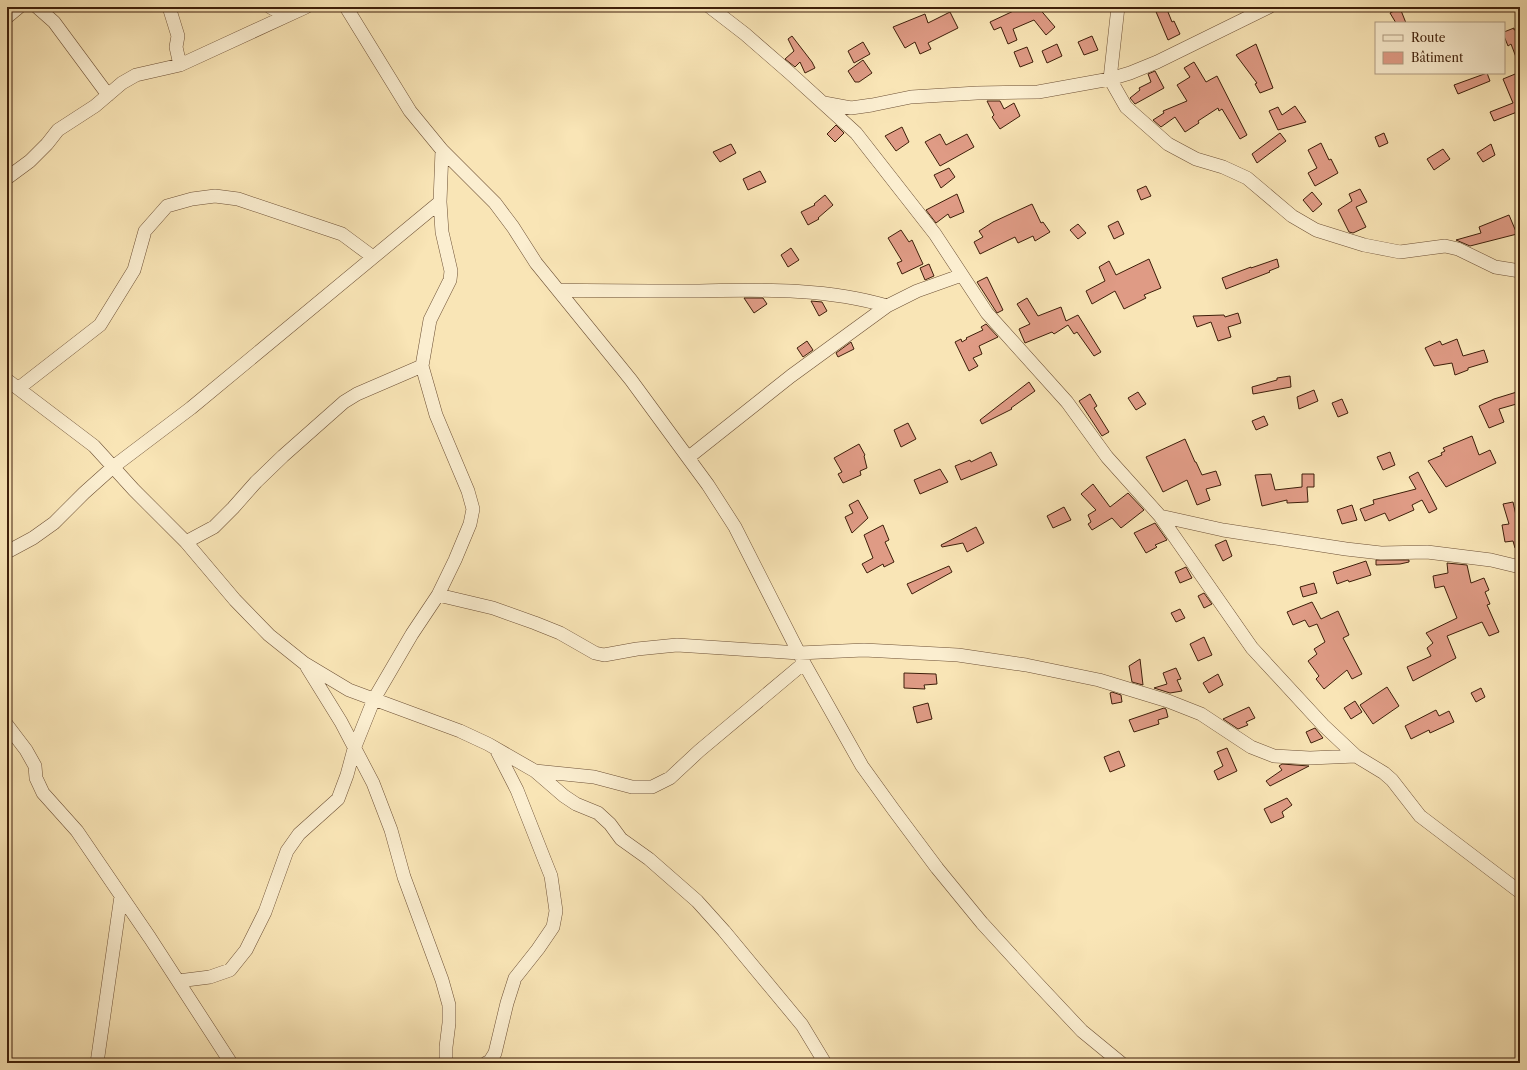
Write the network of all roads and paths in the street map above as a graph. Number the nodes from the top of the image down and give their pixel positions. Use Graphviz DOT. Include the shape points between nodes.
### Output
graph roads {
  1 [pos="19,7"];
  2 [pos="37,7"];
  3 [pos="169,7"];
  4 [pos="270,7"];
  5 [pos="306,7"];
  6 [pos="346,7"];
  7 [pos="710,7"];
  8 [pos="1118,7"];
  9 [pos="1269,7"];
  10 [pos="286,16"];
  11 [pos="7,17"];
  12 [pos="180,65"];
  13 [pos="1110,79"];
  14 [pos="108,94"];
  15 [pos="824,103"];
  16 [pos="442,150"];
  17 [pos="9,174"];
  18 [pos="440,202"];
  19 [pos="373,257"];
  20 [pos="1520,271"];
  21 [pos="962,275"];
  22 [pos="558,290"];
  23 [pos="887,306"];
  24 [pos="422,366"];
  25 [pos="7,380"];
  26 [pos="19,388"];
  27 [pos="689,457"];
  28 [pos="113,467"];
  29 [pos="1160,516"];
  30 [pos="186,542"];
  31 [pos="7,552"];
  32 [pos="1520,567"];
  33 [pos="438,595"];
  34 [pos="802,658"];
  35 [pos="304,663"];
  36 [pos="374,699"];
  37 [pos="7,725"];
  38 [pos="354,749"];
  39 [pos="496,749"];
  40 [pos="1356,756"];
  41 [pos="535,771"];
  42 [pos="1520,892"];
  43 [pos="121,896"];
  44 [pos="178,981"];
  45 [pos="97,1063"];
  46 [pos="231,1063"];
  47 [pos="446,1063"];
  48 [pos="486,1063"];
  49 [pos="825,1063"];
  50 [pos="1121,1063"];
  1 -- 11 [label="street"];
  2 -- 14 [label="street" via="54,22"];
  3 -- 12 [label="street" via="178,36 176,48"];
  4 -- 10 [label="street"];
  5 -- 10 [label="street"];
  6 -- 16 [label="street" via="410,110"];
  7 -- 15 [label="street"];
  8 -- 13 [label="street"];
  9 -- 13 [label="street" via="1157,62"];
  10 -- 12 [label="street"];
  12 -- 14 [label="street" via="136,75"];
  13 -- 15 [label="street" via="1038,92 911,97 851,108"];
  13 -- 20 [label="street" via="1126,107 1168,144 1196,159 1223,166 1247,178 1292,216 1316,230 1364,245 1400,252 1445,246 1458,249 1494,267"];
  14 -- 17 [label="street" via="95,106 58,130 30,161"];
  15 -- 21 [label="street" via="856,133 935,234"];
  16 -- 18 [label="street"];
  16 -- 22 [label="street" via="495,203"];
  18 -- 19 [label="street"];
  18 -- 24 [label="street" via="442,232 451,271 450,280 430,320"];
  19 -- 26 [label="street" via="342,234 238,199 215,196 168,206 145,231 134,270 100,325"];
  19 -- 28 [label="street" via="191,408"];
  21 -- 23 [label="street" via="917,291"];
  21 -- 29 [label="street" via="987,313 1066,402 1107,457"];
  22 -- 23 [label="street" via="789,291 848,297"];
  22 -- 27 [label="street"];
  23 -- 27 [label="street" via="791,376"];
  24 -- 30 [label="street" via="344,402 277,461 214,527"];
  24 -- 33 [label="street" via="436,415 468,490 473,509 470,524"];
  25 -- 26 [label="street"];
  26 -- 28 [label="street" via="94,446"];
  27 -- 34 [label="street" via="735,527"];
  28 -- 30 [label="street"];
  28 -- 31 [label="street" via="54,523"];
  29 -- 32 [label="street" via="1230,531 1346,549 1381,553 1427,552 1491,560"];
  29 -- 40 [label="street" via="1252,648 1323,725"];
  30 -- 35 [label="street" via="235,600 269,635"];
  33 -- 34 [label="street" via="493,608 535,623 560,633 595,653 677,645"];
  33 -- 36 [label="street"];
  34 -- 40 [label="street" via="864,650 958,655 1026,665 1099,680 1168,701 1201,714 1251,747 1274,756"];
  34 -- 41 [label="street" via="670,778 652,787 632,787 594,777"];
  34 -- 50 [label="street" via="862,766 937,868 982,922 1082,1031"];
  35 -- 36 [label="street" via="349,690"];
  35 -- 38 [label="street" via="341,722"];
  36 -- 38 [label="street"];
  36 -- 39 [label="street" via="460,731"];
  37 -- 43 [label="street" via="35,766 36,778 43,793 77,831"];
  38 -- 44 [label="street" via="338,799 299,834 287,851 265,912 242,954 230,970 193,980"];
  38 -- 47 [label="street" via="373,783 386,817 404,877 442,980 449,1005"];
  39 -- 41 [label="street"];
  39 -- 48 [label="street" via="517,790 551,876 556,910 553,927 515,978 495,1053"];
  40 -- 42 [label="street" via="1384,773 1420,816"];
  41 -- 49 [label="street" via="564,796 598,813 621,839 649,859 697,901 802,1025"];
  43 -- 44 [label="street"];
  43 -- 45 [label="street"];
  44 -- 46 [label="street"];
}
